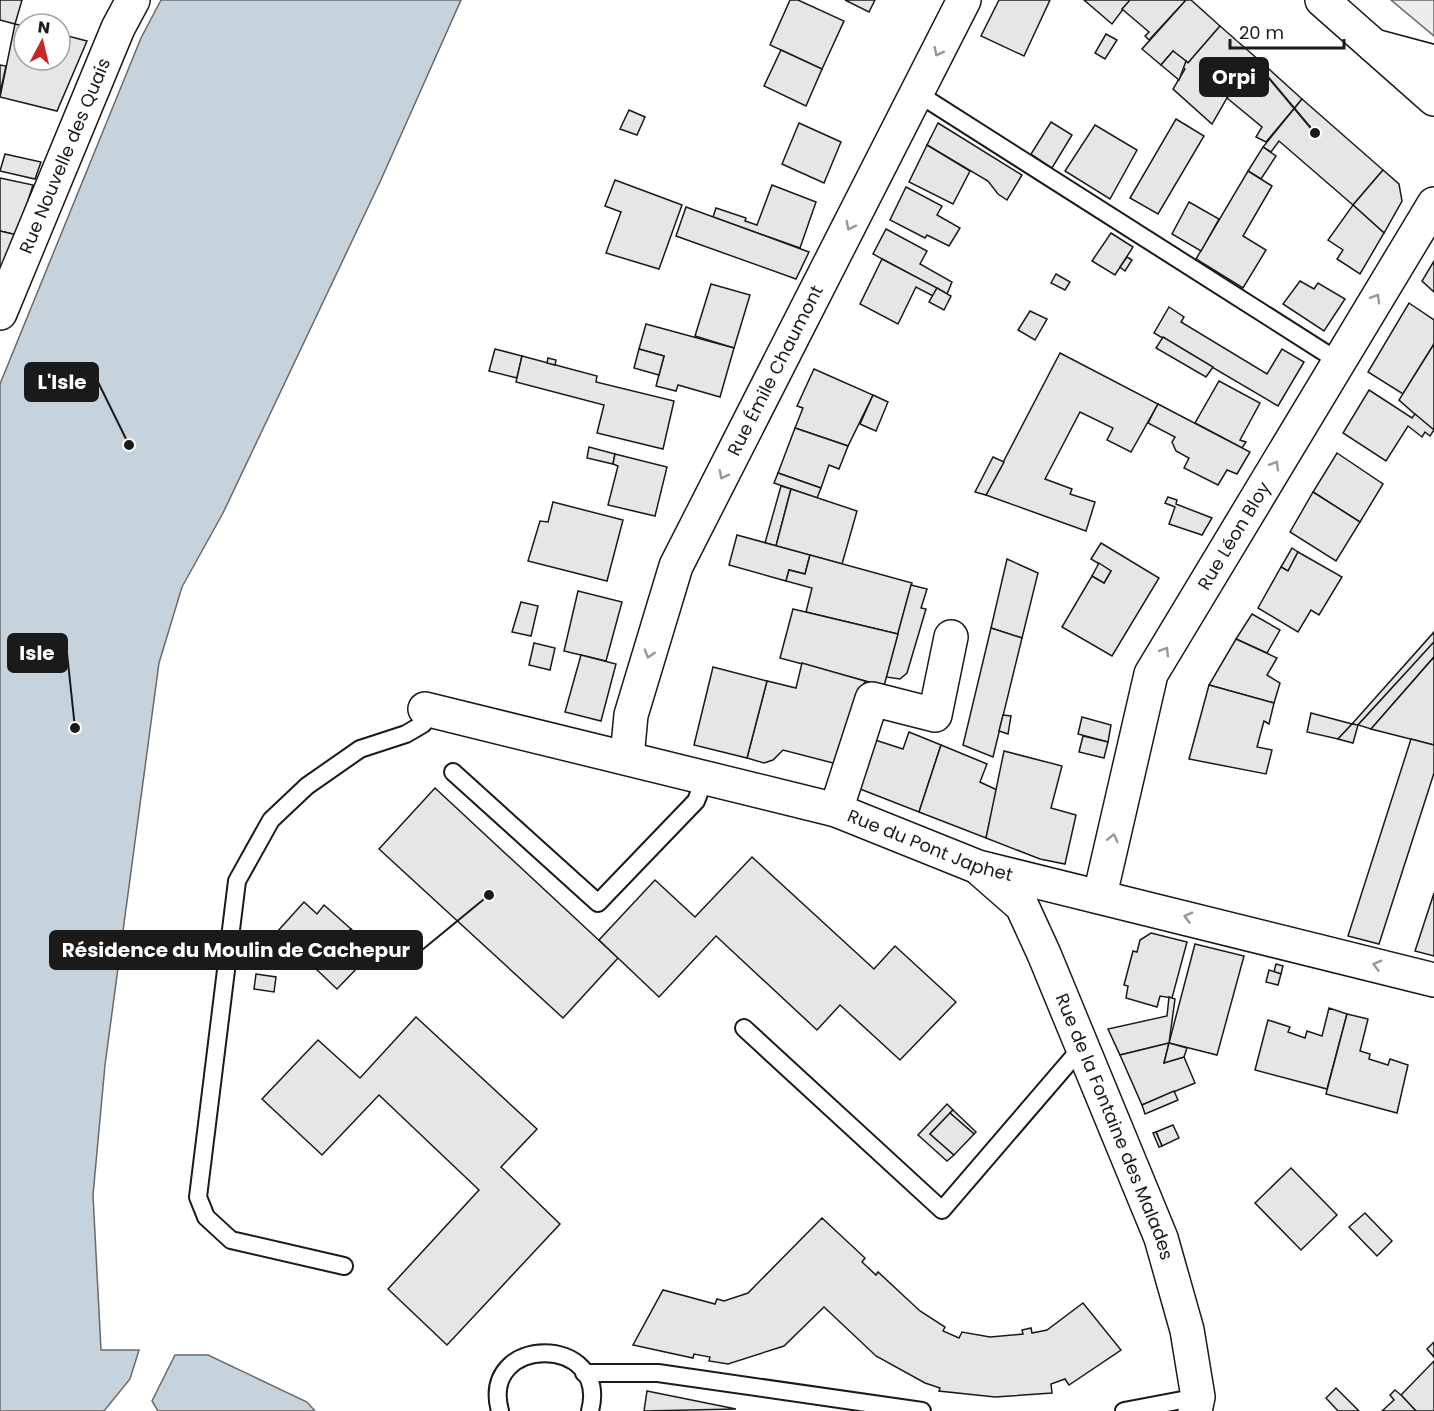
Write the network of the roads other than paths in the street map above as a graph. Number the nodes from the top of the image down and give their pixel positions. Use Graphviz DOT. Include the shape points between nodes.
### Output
graph roads {
  1 [pos="133,0"];
  2 [pos="964,0"];
  3 [pos="1322,0"];
  4 [pos="1374,46"];
  5 [pos="1434,62"];
  6 [pos="917,93"];
  7 [pos="1434,99"];
  8 [pos="1434,204"];
  9 [pos="0,313"];
  10 [pos="1338,361"];
  11 [pos="951,637"];
  12 [pos="425,709"];
  13 [pos="627,758"];
  14 [pos="453,772"];
  15 [pos="705,778"];
  16 [pos="836,810"];
  17 [pos="978,867"];
  18 [pos="1100,895"];
  19 [pos="1434,980"];
  20 [pos="744,1028"];
  21 [pos="1082,1047"];
  22 [pos="344,1266"];
  23 [pos="585,1373"];
  24 [pos="1197,1404"];
  25 [pos="500,1411"];
  26 [pos="590,1411"];
  27 [pos="922,1411"];
  28 [pos="1124,1411"];
  1 -- 9 [label="street, Rue Nouvelle des Quais"];
  2 -- 6 [label="street, Rue Émile Chaumont, one-way"];
  3 -- 4 [label="street"];
  4 -- 5 [label="street"];
  4 -- 7 [label="street"];
  6 -- 10 [label="lane"];
  6 -- 13 [label="street, Rue Émile Chaumont, one-way" via="676,566 631,715"];
  10 -- 8 [label="street, Rue Léon Bloy, one-way"];
  18 -- 10 [label="street, Rue Léon Bloy, one-way" via="1151,674"];
  11 -- 16 [label="street" via="935,715 872,699"];
  12 -- 13 [label="street, Rue du Pont Japhet"];
  12 -- 22 [label="lane" via="423,723 406,734 360,749 307,786 271,820 237,881 198,1197 206,1217 231,1240"];
  13 -- 15 [label="street, Rue du Pont Japhet"];
  14 -- 15 [label="lane" via="598,903 696,801"];
  15 -- 16 [label="street, Rue du Pont Japhet"];
  16 -- 17 [label="street, Rue du Pont Japhet"];
  17 -- 18 [label="street, Rue du Pont Japhet"];
  17 -- 21 [label="street, Rue de la Fontaine des Malades" via="1022,906"];
  19 -- 18 [label="street, Rue du Pont Japhet, one-way"];
  20 -- 21 [label="lane" via="942,1210"];
  21 -- 24 [label="street, Rue de la Fontaine des Malades" via="1161,1238 1187,1330"];
  23 -- 25 [label="lane" via="560,1354 529,1354 505,1372 499,1387"];
  23 -- 26 [label="lane" via="591,1387"];
  23 -- 27 [label="lane" via="658,1373"];
  24 -- 28 [label="lane"];
}
